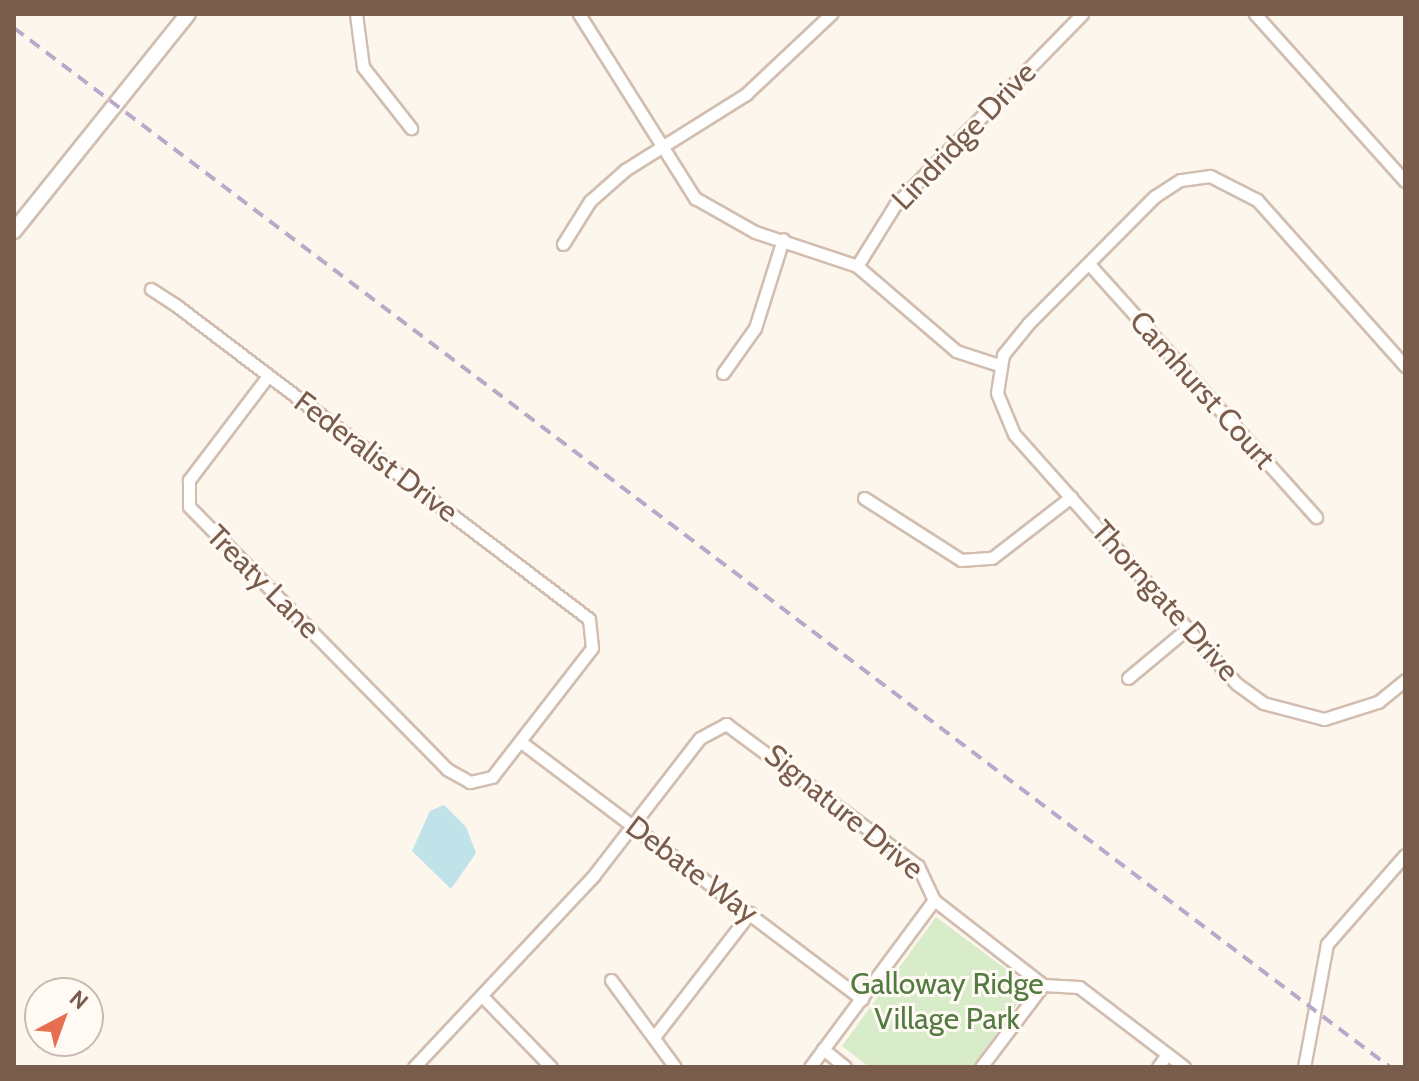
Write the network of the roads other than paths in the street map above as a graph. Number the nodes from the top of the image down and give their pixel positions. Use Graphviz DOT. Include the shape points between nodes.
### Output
graph roads {
  1 [pos="188,14"];
  2 [pos="356,14"];
  3 [pos="579,14"];
  4 [pos="1082,14"];
  5 [pos="1255,14"];
  6 [pos="823,17"];
  7 [pos="411,128"];
  8 [pos="660,149"];
  9 [pos="1405,181"];
  10 [pos="14,231"];
  11 [pos="783,239"];
  12 [pos="563,244"];
  13 [pos="1089,264"];
  14 [pos="857,266"];
  15 [pos="151,289"];
  16 [pos="999,365"];
  17 [pos="1405,366"];
  18 [pos="723,373"];
  19 [pos="268,376"];
  20 [pos="1071,497"];
  21 [pos="864,498"];
  22 [pos="1316,517"];
  23 [pos="1188,628"];
  24 [pos="1128,678"];
  25 [pos="1405,680"];
  26 [pos="521,742"];
  27 [pos="633,827"];
  28 [pos="1405,855"];
  29 [pos="934,900"];
  30 [pos="750,913"];
  31 [pos="611,980"];
  32 [pos="1043,985"];
  33 [pos="482,996"];
  34 [pos="862,999"];
  35 [pos="654,1037"];
  36 [pos="823,1049"];
  37 [pos="1167,1054"];
  38 [pos="414,1067"];
  39 [pos="551,1067"];
  40 [pos="675,1067"];
  41 [pos="810,1067"];
  42 [pos="845,1067"];
  43 [pos="981,1067"];
  44 [pos="1158,1067"];
  45 [pos="1184,1067"];
  46 [pos="1304,1067"];
  1 -- 10 [label="street"];
  2 -- 7 [label="street" via="363,67"];
  3 -- 8 [label="street"];
  4 -- 14 [label="street, Lindridge Drive" via="895,205"];
  5 -- 9 [label="street"];
  6 -- 8 [label="street" via="746,94"];
  8 -- 11 [label="street" via="680,182 714,213"];
  8 -- 12 [label="street" via="590,201"];
  11 -- 14 [label="street"];
  11 -- 18 [label="street" via="755,328"];
  13 -- 16 [label="street" via="1010,344"];
  13 -- 17 [label="street" via="1155,196 1180,180 1210,176 1257,200"];
  13 -- 22 [label="street, Camhurst Court"];
  14 -- 16 [label="street" via="956,351"];
  15 -- 19 [label="street, Federalist Drive"];
  16 -- 20 [label="street, Thorngate Drive" via="1006,422"];
  19 -- 26 [label="street, Federalist Drive" via="566,599 595,630 592,648"];
  19 -- 26 [label="street, Treaty Lane" via="189,480 189,506 447,769 483,781"];
  20 -- 21 [label="street" via="992,558 961,560"];
  20 -- 23 [label="street, Thorngate Drive"];
  23 -- 24 [label="street"];
  23 -- 25 [label="street, Thorngate Drive" via="1237,684 1290,714 1324,719 1352,713"];
  26 -- 27 [label="street, Debate Way"];
  27 -- 29 [label="street, Signature Drive" via="700,738 726,724 918,866"];
  27 -- 30 [label="street, Debate Way"];
  27 -- 33 [label="street" via="550,926"];
  28 -- 46 [label="street" via="1327,944"];
  29 -- 32 [label="street, Signature Drive"];
  29 -- 34 [label="street"];
  30 -- 34 [label="street, Debate Way"];
  30 -- 35 [label="street"];
  31 -- 35 [label="street"];
  32 -- 37 [label="street" via="1079,987"];
  32 -- 43 [label="street"];
  33 -- 38 [label="street"];
  33 -- 39 [label="street"];
  34 -- 36 [label="street"];
  35 -- 40 [label="street"];
  36 -- 41 [label="street"];
  36 -- 42 [label="street"];
  37 -- 44 [label="street"];
  37 -- 45 [label="street"];
}
